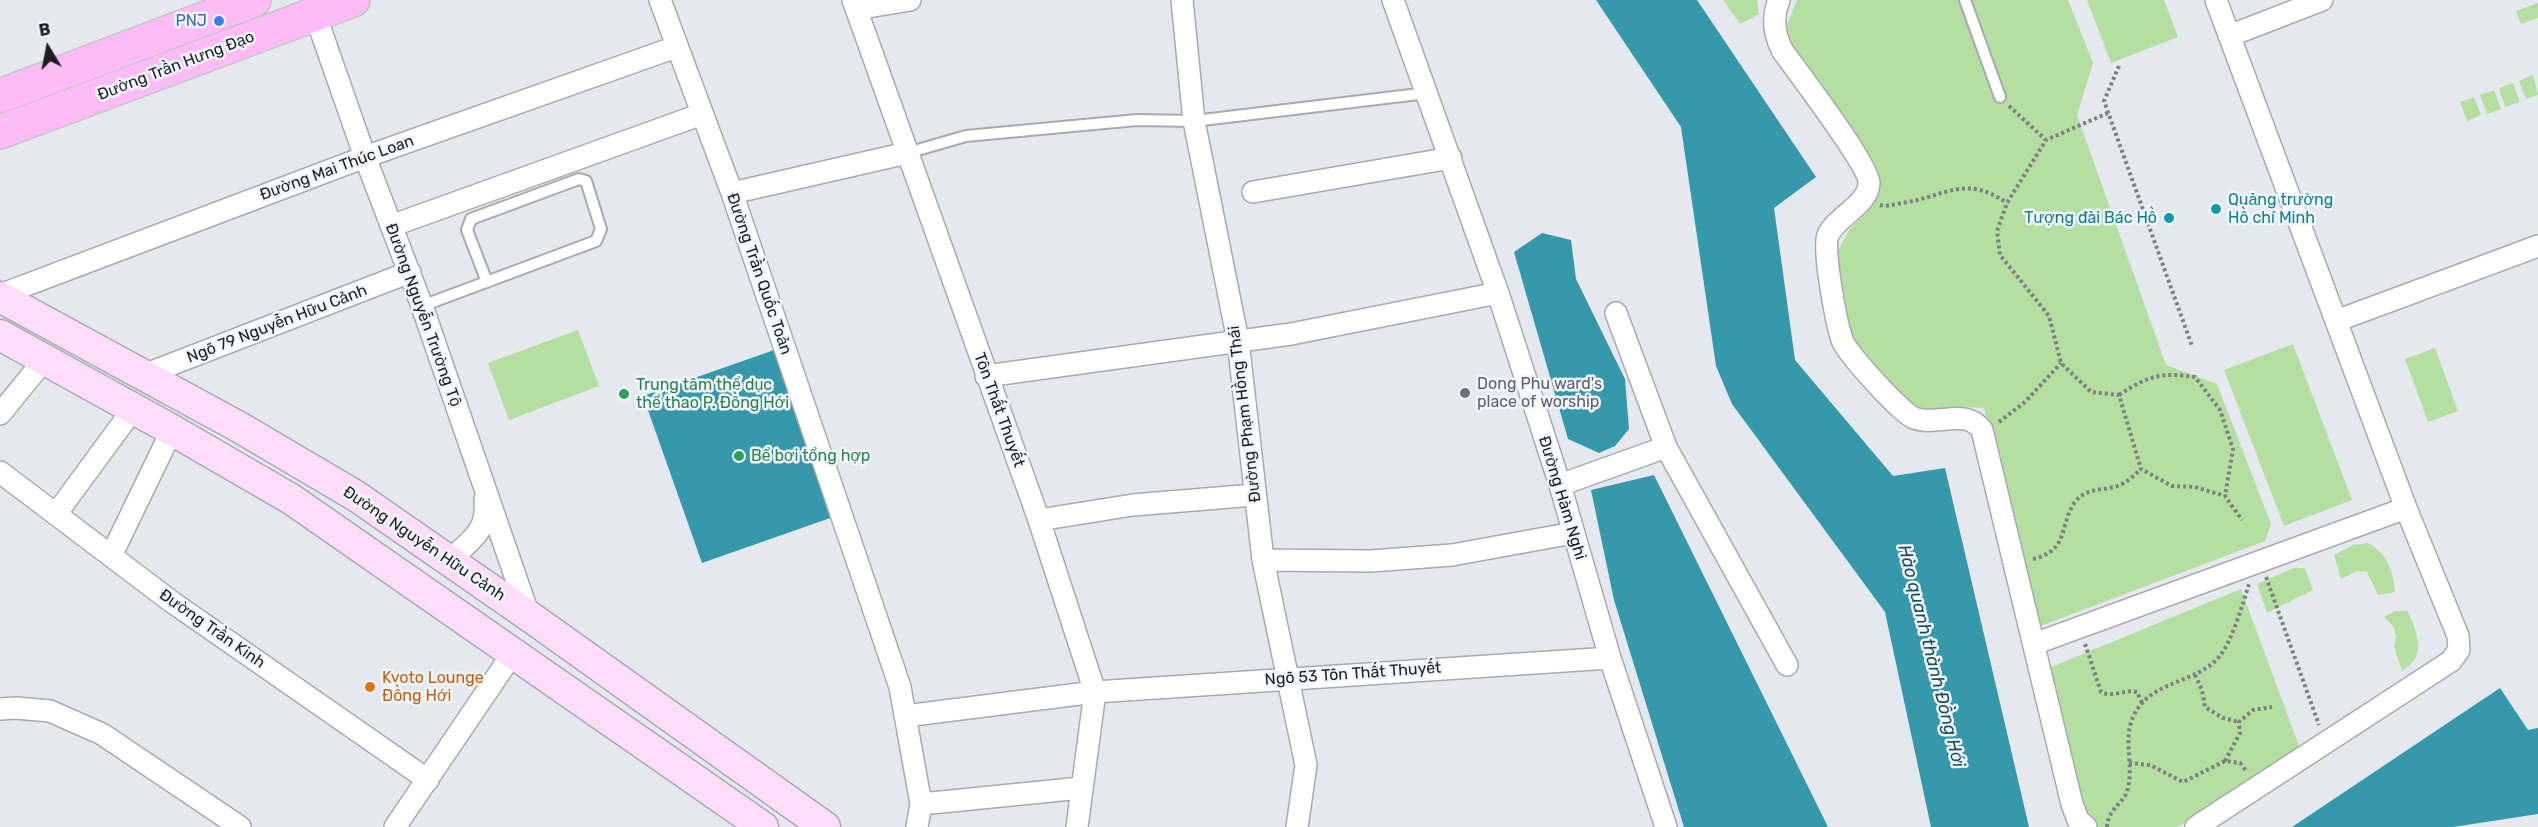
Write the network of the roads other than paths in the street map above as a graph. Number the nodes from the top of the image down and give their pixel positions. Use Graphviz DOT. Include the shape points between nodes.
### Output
graph roads {
  1 [pos="254,0"];
  2 [pos="353,0"];
  3 [pos="660,0"];
  4 [pos="910,0"];
  5 [pos="1182,0"];
  6 [pos="1393,0"];
  7 [pos="1779,0"];
  8 [pos="1965,0"];
  9 [pos="2216,0"];
  10 [pos="2322,0"];
  11 [pos="855,5"];
  12 [pos="313,7"];
  13 [pos="2229,36"];
  14 [pos="676,47"];
  15 [pos="1427,93"];
  16 [pos="0,96"];
  17 [pos="2000,97"];
  18 [pos="702,114"];
  19 [pos="1194,121"];
  20 [pos="0,132"];
  21 [pos="908,153"];
  22 [pos="364,157"];
  23 [pos="1451,158"];
  24 [pos="1252,192"];
  25 [pos="732,193"];
  26 [pos="391,226"];
  27 [pos="2538,246"];
  28 [pos="410,272"];
  29 [pos="487,282"];
  30 [pos="1498,293"];
  31 [pos="0,296"];
  32 [pos="422,306"];
  33 [pos="1616,313"];
  34 [pos="2337,321"];
  35 [pos="0,335"];
  36 [pos="1238,341"];
  37 [pos="45,359"];
  38 [pos="144,375"];
  39 [pos="986,376"];
  40 [pos="134,408"];
  41 [pos="0,414"];
  42 [pos="172,429"];
  43 [pos="1666,447"];
  44 [pos="0,472"];
  45 [pos="483,483"];
  46 [pos="1560,485"];
  47 [pos="1254,495"];
  48 [pos="2406,508"];
  49 [pos="56,514"];
  50 [pos="1039,519"];
  51 [pos="1572,533"];
  52 [pos="111,556"];
  53 [pos="1263,560"];
  54 [pos="449,561"];
  55 [pos="423,590"];
  56 [pos="529,616"];
  57 [pos="2034,644"];
  58 [pos="513,653"];
  59 [pos="1610,658"];
  60 [pos="1787,665"];
  61 [pos="1288,678"];
  62 [pos="1095,692"];
  63 [pos="0,709"];
  64 [pos="905,716"];
  65 [pos="428,780"];
  66 [pos="1081,788"];
  67 [pos="921,804"];
  68 [pos="240,827"];
  69 [pos="394,827"];
  70 [pos="764,827"];
  71 [pos="825,827"];
  72 [pos="917,827"];
  73 [pos="1077,827"];
  74 [pos="1297,827"];
  75 [pos="1666,827"];
  76 [pos="2086,827"];
  77 [pos="2196,827"];
  1 -- 16 [label="main road, Đường Trần Hưng Đạo"];
  2 -- 12 [label="main road, Đường Trần Hưng Đạo"];
  3 -- 14 [label="street, Đường Trần Quốc Toản"];
  4 -- 11 [label="street"];
  5 -- 19 [label="street, Đường Phạm Hồng Thái"];
  6 -- 15 [label="street, Đường Hàm Nghi"];
  7 -- 57 [label="street" via="1774,22 1782,50 1868,176 1869,185 1862,199 1834,224 1826,238 1844,344 1913,418 1968,419 1982,430"];
  8 -- 17 [label="lane"];
  9 -- 13 [label="street"];
  10 -- 13 [label="street"];
  11 -- 21 [label="street, Tôn Thất Thuyết"];
  12 -- 20 [label="main road, Đường Trần Hưng Đạo"];
  12 -- 22 [label="street, Đường Nguyễn Trường Tộ"];
  13 -- 34 [label="street"];
  14 -- 18 [label="street, Đường Trần Quốc Toản"];
  14 -- 22 [label="street, Đường Mai Thúc Loan"];
  15 -- 19 [label="lane"];
  15 -- 23 [label="street, Đường Hàm Nghi"];
  18 -- 25 [label="street, Đường Trần Quốc Toản"];
  18 -- 26 [label="street"];
  19 -- 21 [label="lane" via="1137,120 966,136"];
  19 -- 36 [label="street, Đường Phạm Hồng Thái"];
  21 -- 25 [label="street"];
  21 -- 39 [label="street, Tôn Thất Thuyết"];
  22 -- 26 [label="street, Đường Nguyễn Trường Tộ"];
  22 -- 31 [label="street, Đường Mai Thúc Loan"];
  23 -- 24 [label="street"];
  23 -- 30 [label="street, Đường Hàm Nghi"];
  25 -- 64 [label="street, Đường Trần Quốc Toản" via="900,687"];
  26 -- 28 [label="street, Đường Nguyễn Trường Tộ"];
  27 -- 34 [label="street"];
  28 -- 32 [label="street, Đường Nguyễn Trường Tộ"];
  28 -- 38 [label="street, Ngõ 79 Nguyễn Hữu Cảnh"];
  29 -- 29 [label="lane" via="596,242 601,229 586,181 579,179 471,219 467,230"];
  29 -- 32 [label="lane"];
  30 -- 36 [label="street" via="1327,328"];
  30 -- 46 [label="street, Đường Hàm Nghi"];
  31 -- 38 [label="main road, Đường Nguyễn Hữu Cảnh"];
  32 -- 45 [label="street, Đường Nguyễn Trường Tộ"];
  33 -- 43 [label="street"];
  34 -- 48 [label="street"];
  35 -- 37 [label="main road"];
  36 -- 39 [label="street"];
  36 -- 47 [label="street, Đường Phạm Hồng Thái"];
  37 -- 40 [label="main road"];
  37 -- 41 [label="street"];
  38 -- 54 [label="main road, Đường Nguyễn Hữu Cảnh" via="307,466"];
  39 -- 50 [label="street, Tôn Thất Thuyết"];
  40 -- 42 [label="main road"];
  40 -- 49 [label="street"];
  42 -- 52 [label="street"];
  42 -- 55 [label="main road" via="291,499"];
  43 -- 46 [label="street"];
  43 -- 60 [label="street"];
  44 -- 49 [label="street, Đường Trần Kinh"];
  45 -- 54 [label="street" via="486,513 482,528"];
  45 -- 56 [label="street, Đường Nguyễn Trường Tộ"];
  46 -- 51 [label="street, Đường Hàm Nghi"];
  47 -- 50 [label="street" via="1133,505"];
  47 -- 53 [label="street, Đường Phạm Hồng Thái"];
  48 -- 57 [label="street"];
  48 -- 77 [label="street" via="2458,636 2458,650 2451,661"];
  49 -- 52 [label="street, Đường Trần Kinh"];
  50 -- 62 [label="street, Tôn Thất Thuyết"];
  51 -- 53 [label="street" via="1452,555 1371,561"];
  51 -- 59 [label="street, Đường Hàm Nghi"];
  52 -- 65 [label="street, Đường Trần Kinh"];
  53 -- 61 [label="street, Đường Phạm Hồng Thái"];
  54 -- 55 [label="main road"];
  54 -- 56 [label="main road, Đường Nguyễn Hữu Cảnh"];
  55 -- 58 [label="main road"];
  56 -- 58 [label="main road"];
  56 -- 71 [label="main road, Đường Nguyễn Hữu Cảnh"];
  57 -- 76 [label="street" via="2072,804 2078,820"];
  58 -- 65 [label="street"];
  58 -- 70 [label="main road"];
  59 -- 61 [label="street, Ngõ 53 Tôn Thất Thuyết"];
  59 -- 75 [label="street, Đường Hàm Nghi"];
  61 -- 62 [label="street, Ngõ 53 Tôn Thất Thuyết"];
  61 -- 74 [label="street, Đường Phạm Hồng Thái" via="1306,765"];
  62 -- 64 [label="street, Ngõ 53 Tôn Thất Thuyết"];
  62 -- 66 [label="street, Tôn Thất Thuyết"];
  63 -- 68 [label="street" via="50,711 102,734"];
  64 -- 67 [label="street, Đường Trần Quốc Toản"];
  65 -- 69 [label="street"];
  66 -- 67 [label="street"];
  66 -- 73 [label="street, Tôn Thất Thuyết"];
  67 -- 72 [label="street, Đường Trần Quốc Toản"];
}
